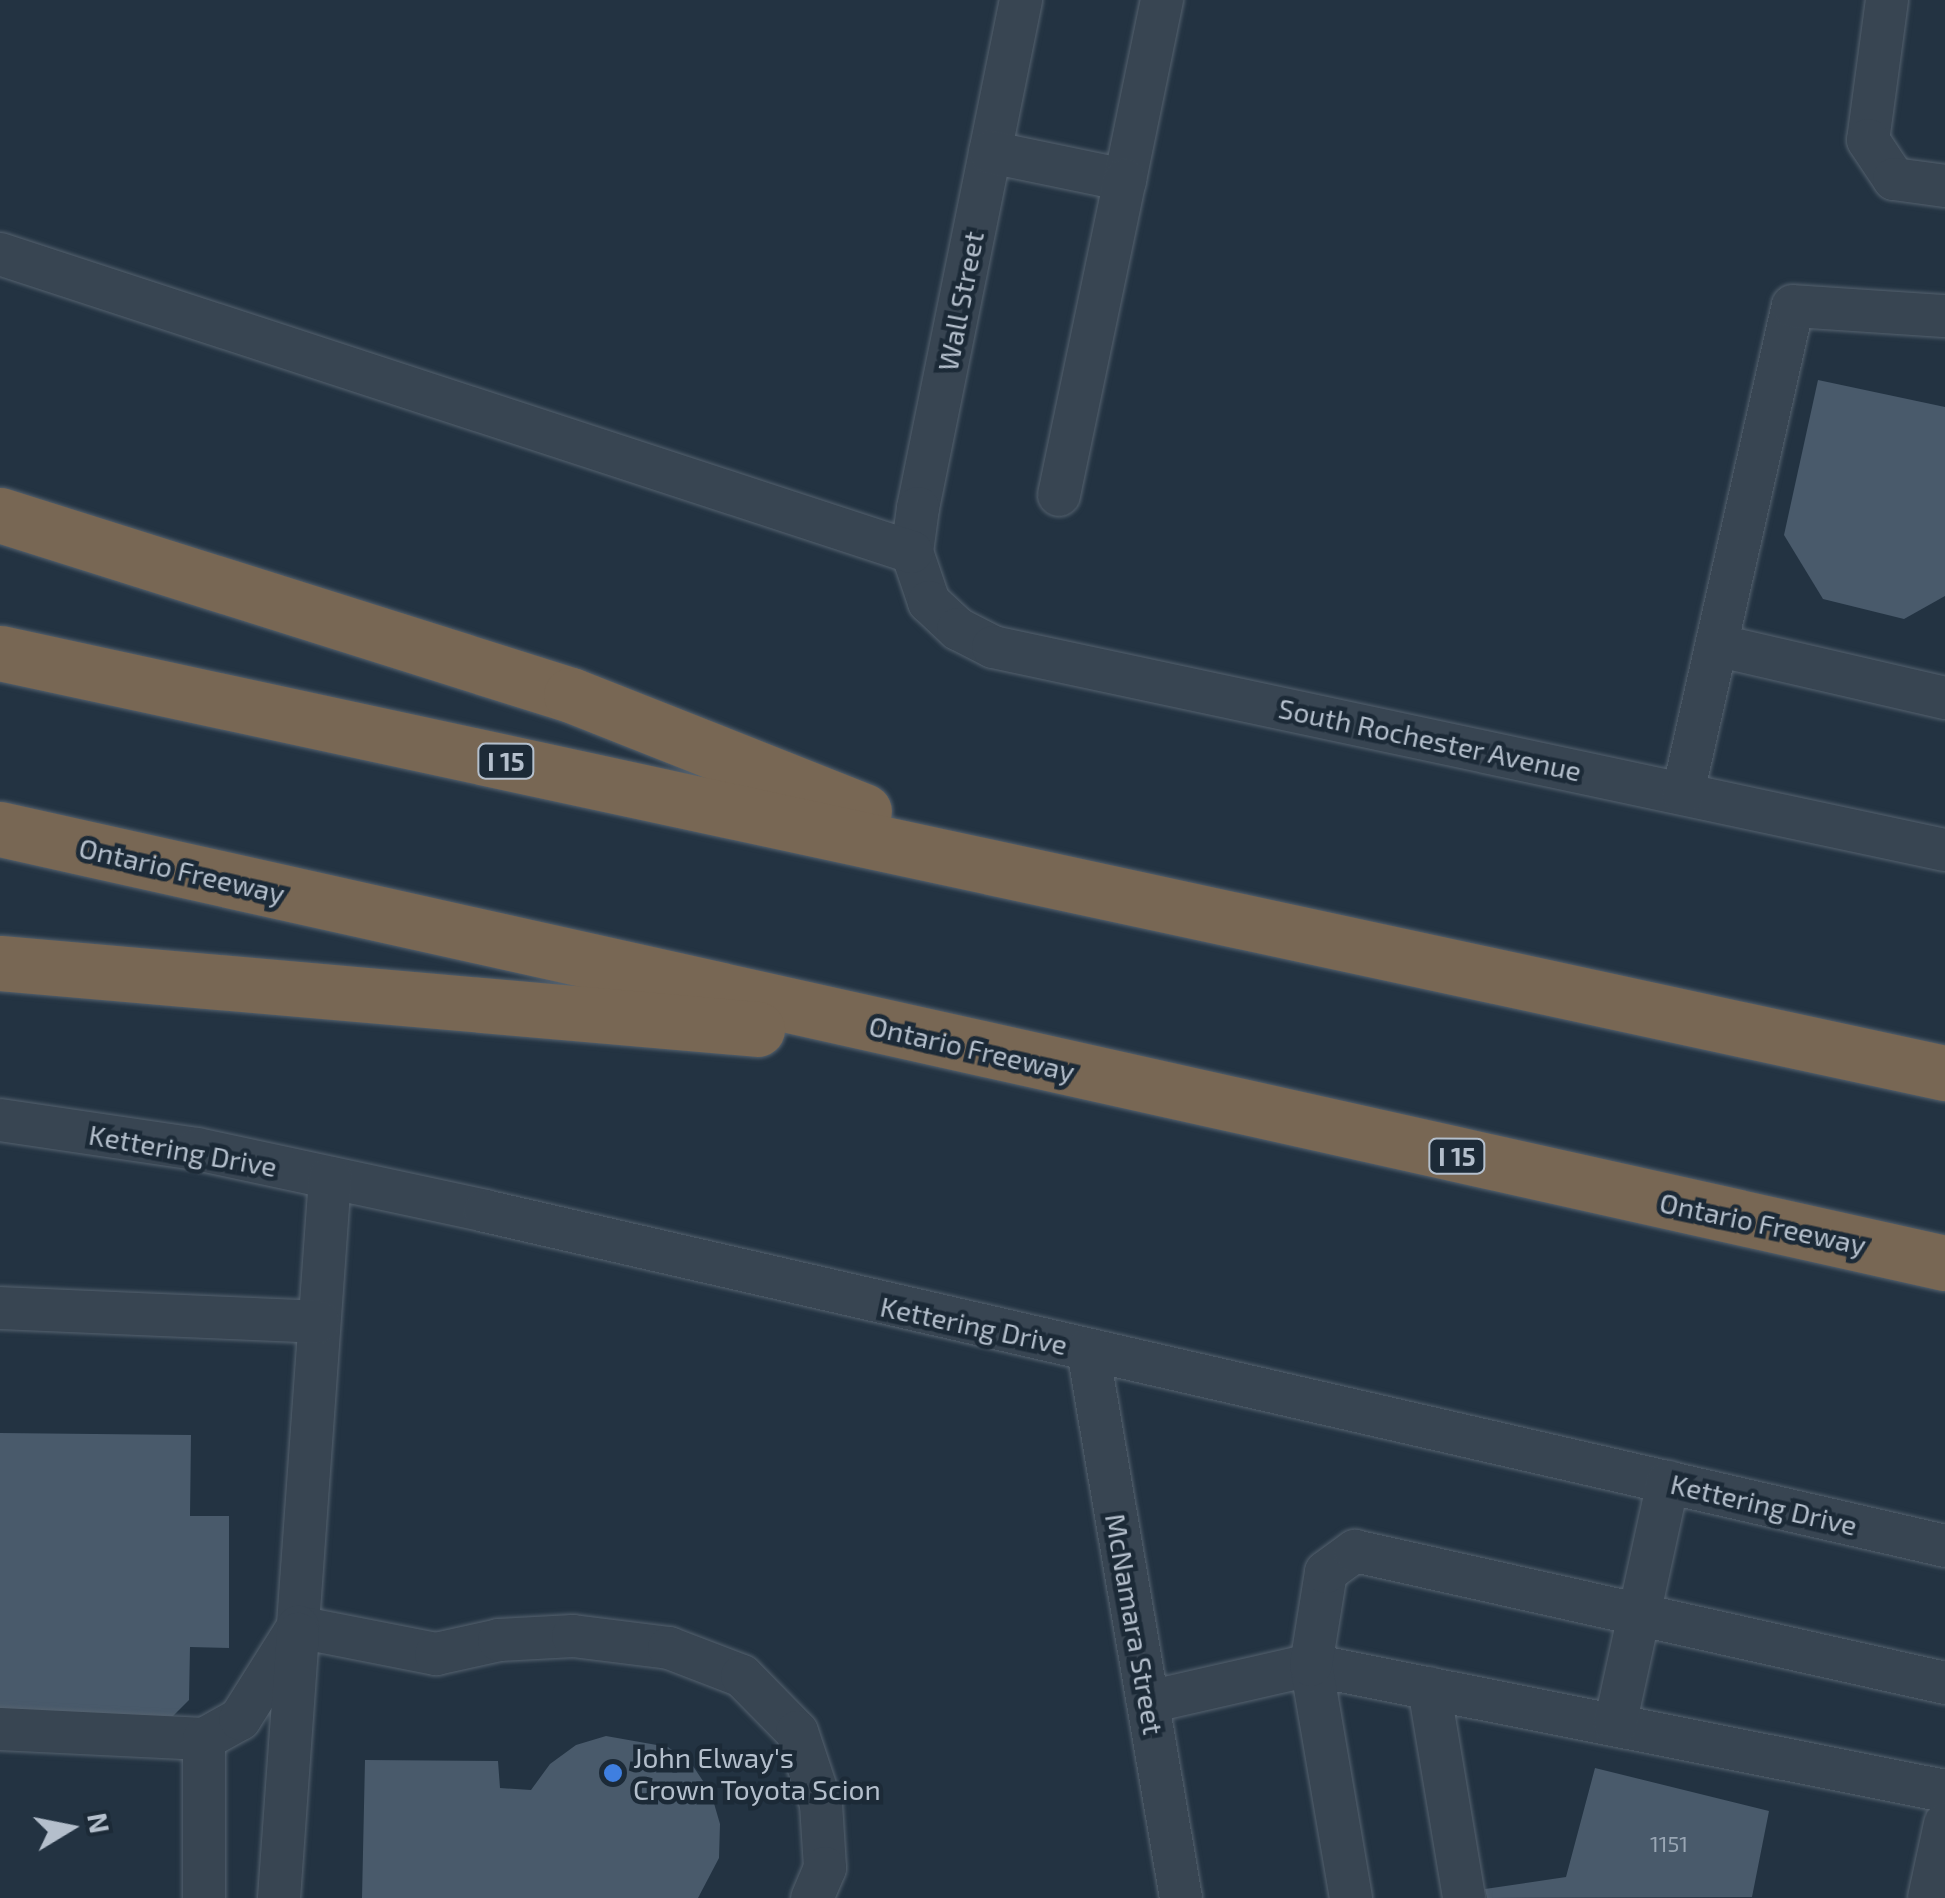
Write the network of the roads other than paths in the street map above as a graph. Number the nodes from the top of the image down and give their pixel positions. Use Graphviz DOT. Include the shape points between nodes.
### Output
graph roads {
  1 [pos="1021,0"];
  2 [pos="1162,0"];
  3 [pos="1887,0"];
  4 [pos="990,152"];
  5 [pos="1125,180"];
  6 [pos="1945,186"];
  7 [pos="0,254"];
  8 [pos="1945,316"];
  9 [pos="1059,495"];
  10 [pos="0,515"];
  11 [pos="912,552"];
  12 [pos="929,602"];
  13 [pos="1720,646"];
  14 [pos="0,654"];
  15 [pos="1945,698"];
  16 [pos="1683,793"];
  17 [pos="0,829"];
  18 [pos="1945,850"];
  19 [pos="1011,869"];
  20 [pos="0,963"];
  21 [pos="969,1048"];
  22 [pos="1945,1074"];
  23 [pos="0,1120"];
  24 [pos="330,1178"];
  25 [pos="1945,1263"];
  26 [pos="0,1308"];
  27 [pos="319,1322"];
  28 [pos="1088,1350"];
  29 [pos="1668,1482"];
  30 [pos="1945,1546"];
  31 [pos="1638,1615"];
  32 [pos="298,1627"];
  33 [pos="1311,1665"];
  34 [pos="1945,1684"];
  35 [pos="1429,1688"];
  36 [pos="1148,1702"];
  37 [pos="1615,1725"];
  38 [pos="0,1729"];
  39 [pos="204,1739"];
  40 [pos="1945,1791"];
  41 [pos="1945,1824"];
  42 [pos="204,1898"];
  43 [pos="278,1898"];
  44 [pos="812,1898"];
  45 [pos="1181,1898"];
  46 [pos="1351,1898"];
  47 [pos="1464,1898"];
  48 [pos="1929,1898"];
  1 -- 4 [label="street, Wall Street"];
  2 -- 5 [label="street"];
  3 -- 6 [label="street" via="1868,140 1894,179"];
  4 -- 5 [label="street"];
  4 -- 11 [label="street, Wall Street"];
  5 -- 9 [label="street"];
  7 -- 11 [label="street"];
  8 -- 13 [label="street" via="1793,306"];
  10 -- 19 [label="highway" via="572,695"];
  11 -- 12 [label="street, Wall Street"];
  12 -- 16 [label="street, South Rochester Avenue" via="958,629 994,647"];
  13 -- 15 [label="street"];
  13 -- 16 [label="street"];
  14 -- 19 [label="highway, I 15"];
  16 -- 18 [label="street, South Rochester Avenue"];
  17 -- 21 [label="highway, Ontario Freeway / I 15"];
  19 -- 22 [label="highway, I 15"];
  20 -- 21 [label="highway"];
  21 -- 25 [label="highway, Ontario Freeway / I 15"];
  23 -- 24 [label="street, Kettering Drive"];
  24 -- 27 [label="street"];
  24 -- 28 [label="street, Kettering Drive"];
  26 -- 27 [label="street"];
  27 -- 32 [label="street"];
  28 -- 29 [label="street, Kettering Drive"];
  28 -- 36 [label="street, McNamara Street"];
  29 -- 30 [label="street, Kettering Drive"];
  29 -- 31 [label="street"];
  31 -- 33 [label="street" via="1355,1551 1326,1572"];
  31 -- 34 [label="street"];
  31 -- 37 [label="street"];
  32 -- 39 [label="street" via="240,1719"];
  32 -- 43 [label="street"];
  32 -- 44 [label="street" via="436,1654 499,1640 573,1636 669,1648 742,1676 797,1732 820,1804 826,1868"];
  33 -- 35 [label="street"];
  33 -- 36 [label="street"];
  33 -- 46 [label="street"];
  35 -- 37 [label="street"];
  35 -- 47 [label="street"];
  36 -- 45 [label="street, McNamara Street"];
  37 -- 40 [label="street"];
  38 -- 39 [label="street"];
  39 -- 42 [label="street"];
  41 -- 48 [label="street"];
}
